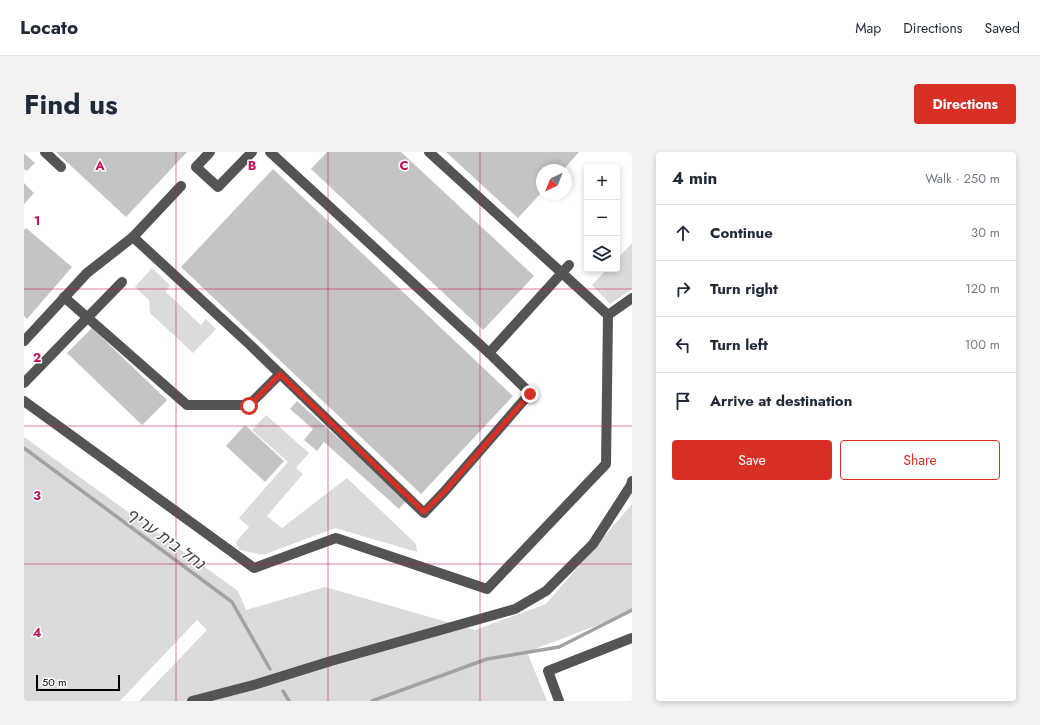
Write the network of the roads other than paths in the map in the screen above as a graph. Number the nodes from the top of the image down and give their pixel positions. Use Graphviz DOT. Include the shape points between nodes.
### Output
graph roads {
  1 [pos="45,152"];
  2 [pos="210,152"];
  3 [pos="252,152"];
  4 [pos="270,152"];
  5 [pos="429,152"];
  6 [pos="61,167"];
  7 [pos="181,186"];
  8 [pos="133,237"];
  9 [pos="569,265"];
  10 [pos="562,273"];
  11 [pos="122,282"];
  12 [pos="64,297"];
  13 [pos="632,298"];
  14 [pos="608,315"];
  15 [pos="88,318"];
  16 [pos="24,341"];
  17 [pos="489,353"];
  18 [pos="280,374"];
  19 [pos="24,384"];
  20 [pos="24,401"];
  21 [pos="632,484"];
  22 [pos="632,638"];
  23 [pos="192,701"];
  24 [pos="560,701"];
  1 -- 6 [label="lane"];
  2 -- 3 [label="lane" via="196,167 218,187"];
  4 -- 17 [label="lane"];
  5 -- 10 [label="lane"];
  7 -- 8 [label="lane"];
  8 -- 12 [label="lane" via="87,273"];
  8 -- 18 [label="lane"];
  9 -- 10 [label="lane"];
  10 -- 14 [label="lane"];
  10 -- 17 [label="lane"];
  11 -- 15 [label="lane"];
  12 -- 15 [label="lane"];
  12 -- 16 [label="lane"];
  13 -- 14 [label="lane"];
  14 -- 20 [label="lane" via="606,464 487,588 336,538 254,568"];
  15 -- 18 [label="lane" via="187,405 249,406"];
  15 -- 19 [label="lane"];
  17 -- 18 [label="lane" via="530,394 424,512"];
  21 -- 23 [label="lane" via="593,544 546,591 515,609"];
  22 -- 24 [label="lane" via="548,671"];
}
